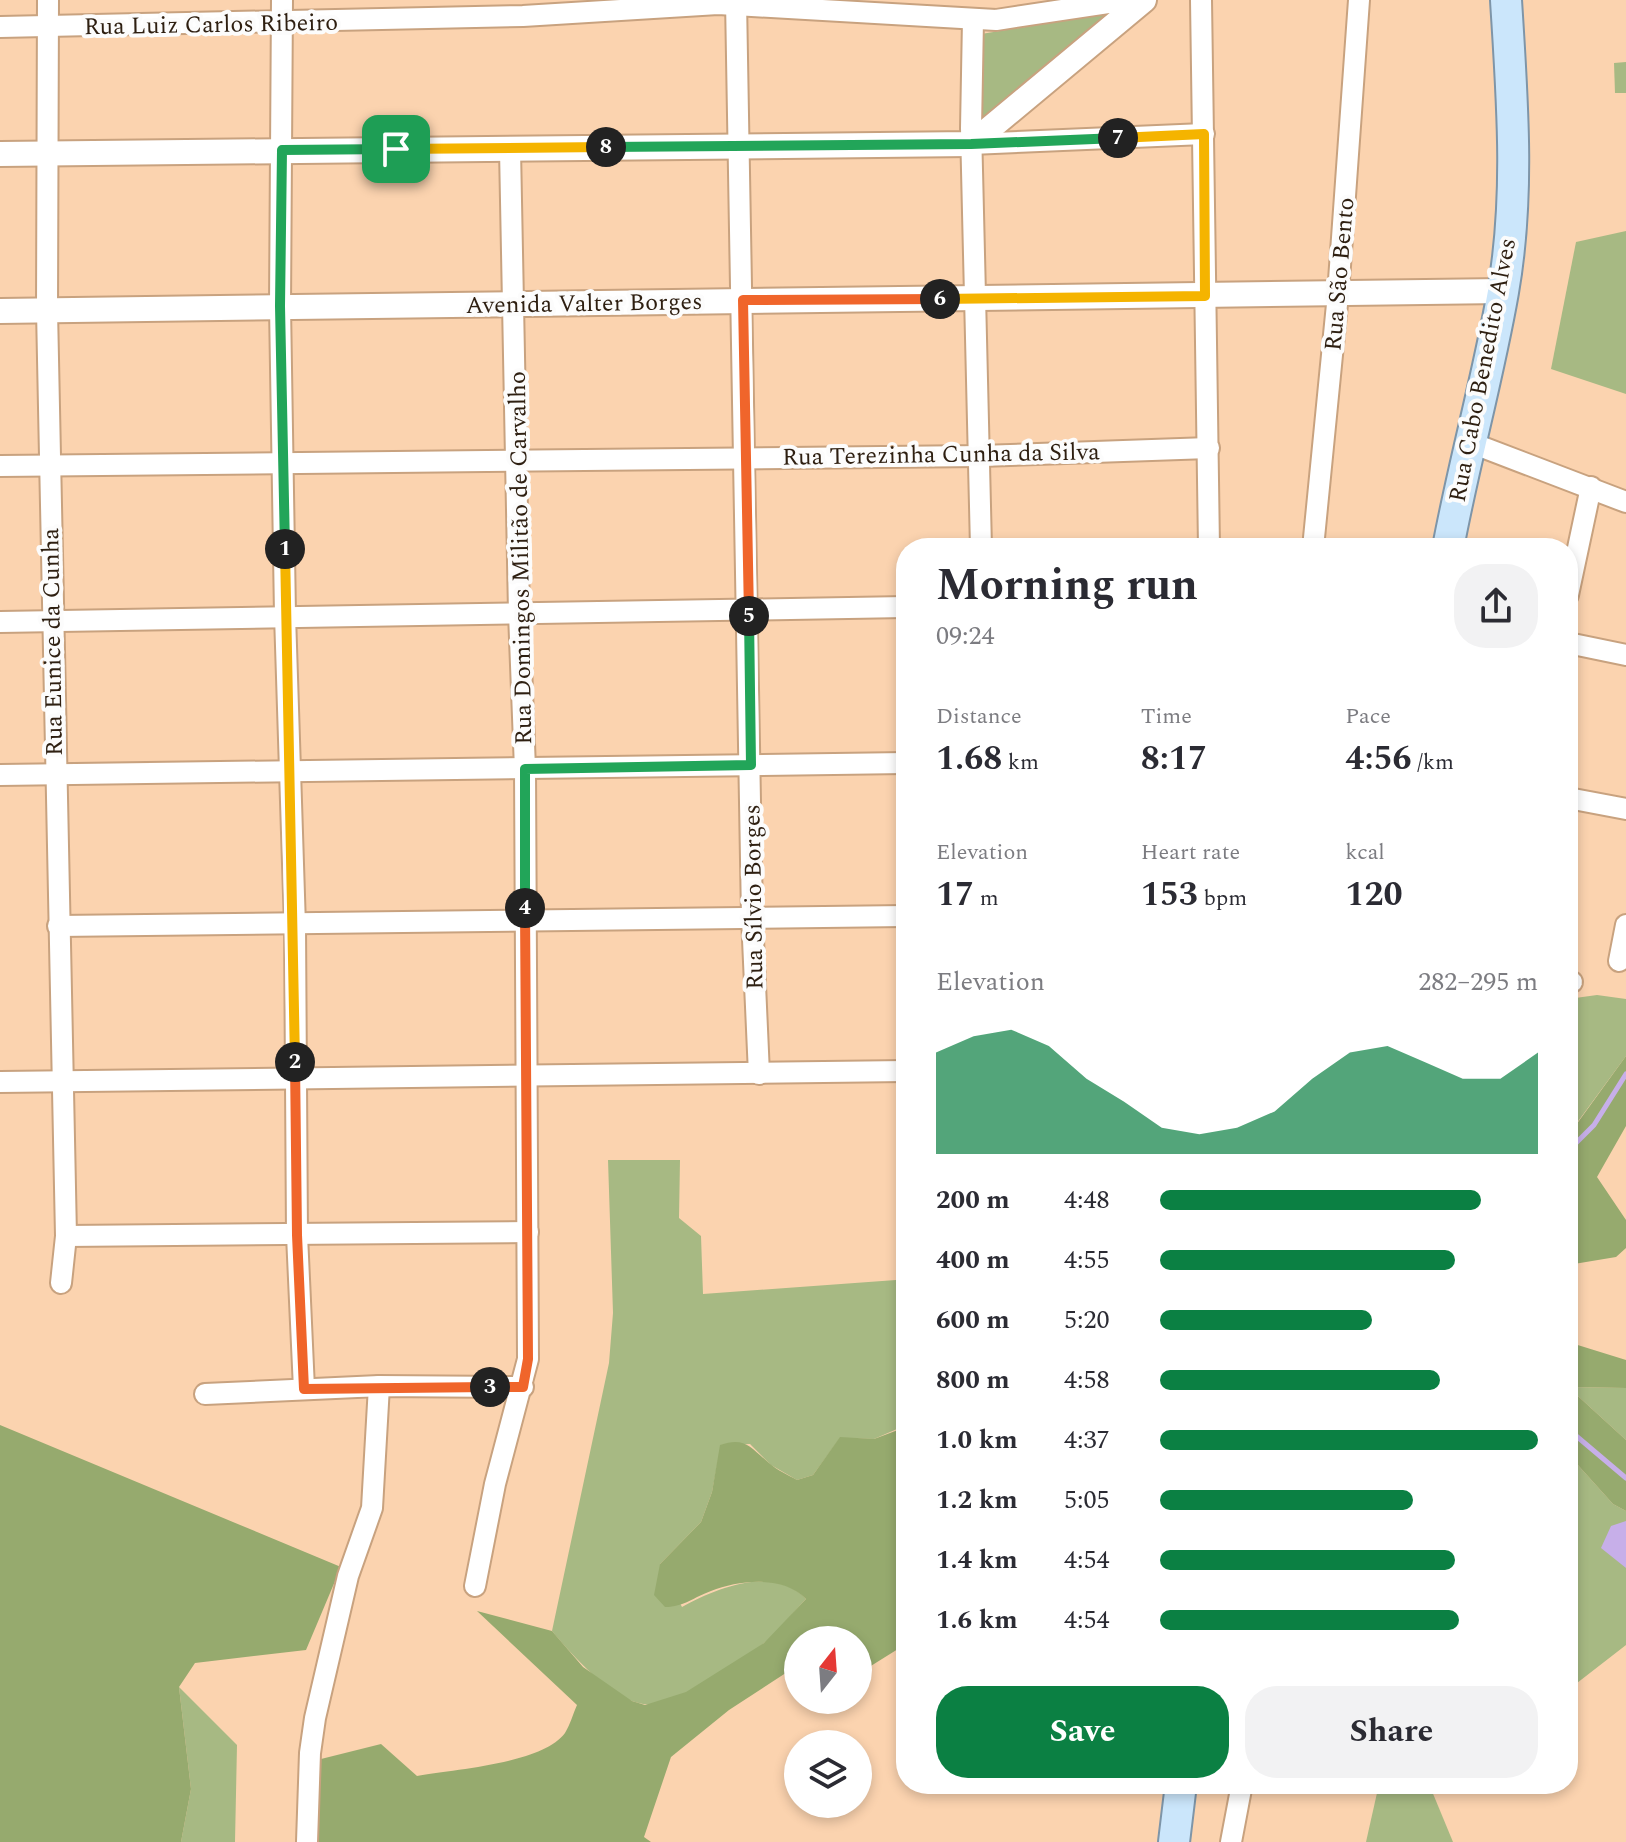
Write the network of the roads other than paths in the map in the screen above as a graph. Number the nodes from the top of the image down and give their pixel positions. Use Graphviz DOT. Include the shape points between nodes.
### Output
graph roads {
  1 [pos="48,0"];
  2 [pos="282,0"];
  3 [pos="1201,0"];
  4 [pos="1359,0"];
  5 [pos="1506,0"];
  6 [pos="1142,1"];
  7 [pos="736,2"];
  8 [pos="904,8"];
  9 [pos="973,20"];
  10 [pos="283,24"];
  11 [pos="0,27"];
  12 [pos="49,27"];
  13 [pos="1204,134"];
  14 [pos="741,144"];
  15 [pos="971,144"];
  16 [pos="510,149"];
  17 [pos="282,150"];
  18 [pos="0,154"];
  19 [pos="47,154"];
  20 [pos="1503,291"];
  21 [pos="1338,294"];
  22 [pos="1205,296"];
  23 [pos="977,299"];
  24 [pos="743,300"];
  25 [pos="515,305"];
  26 [pos="280,306"];
  27 [pos="47,310"];
  28 [pos="0,311"];
  29 [pos="1469,442"];
  30 [pos="1209,448"];
  31 [pos="745,456"];
  32 [pos="980,456"];
  33 [pos="518,458"];
  34 [pos="285,462"];
  35 [pos="50,465"];
  36 [pos="0,466"];
  37 [pos="1591,487"];
  38 [pos="1626,502"];
  39 [pos="981,538"];
  40 [pos="1209,538"];
  41 [pos="1314,538"];
  42 [pos="1450,538"];
  43 [pos="1578,548"];
  44 [pos="896,607"];
  45 [pos="749,609"];
  46 [pos="519,613"];
  47 [pos="285,615"];
  48 [pos="52,619"];
  49 [pos="0,622"];
  50 [pos="1578,645"];
  51 [pos="1626,655"];
  52 [pos="896,763"];
  53 [pos="751,765"];
  54 [pos="290,768"];
  55 [pos="525,769"];
  56 [pos="54,773"];
  57 [pos="0,775"];
  58 [pos="1578,800"];
  59 [pos="1626,809"];
  60 [pos="896,916"];
  61 [pos="752,917"];
  62 [pos="525,923"];
  63 [pos="1626,925"];
  64 [pos="58,926"];
  65 [pos="295,926"];
  66 [pos="1619,961"];
  67 [pos="896,1071"];
  68 [pos="759,1074"];
  69 [pos="528,1077"];
  70 [pos="295,1079"];
  71 [pos="0,1082"];
  72 [pos="62,1082"];
  73 [pos="528,1232"];
  74 [pos="297,1235"];
  75 [pos="66,1236"];
  76 [pos="61,1283"];
  77 [pos="379,1386"];
  78 [pos="523,1387"];
  79 [pos="304,1389"];
  80 [pos="205,1394"];
  81 [pos="475,1586"];
  82 [pos="1180,1794"];
  83 [pos="1240,1794"];
  84 [pos="307,1842"];
  85 [pos="1174,1842"];
  86 [pos="1231,1842"];
  1 -- 12 [label="street, Rua Eunice da Cunha"];
  2 -- 10 [label="street"];
  3 -- 13 [label="street"];
  4 -- 21 [label="street, Rua São Bento"];
  5 -- 20 [label="main road, Rua Cabo Benedito Alves" via="1513,209"];
  6 -- 9 [label="street, Rua Luiz Carlos Ribeiro"];
  6 -- 15 [label="street"];
  7 -- 8 [label="street, Rua Luiz Carlos Ribeiro"];
  7 -- 10 [label="street, Rua Luiz Carlos Ribeiro"];
  7 -- 14 [label="street, Rua Sílvio Borges"];
  8 -- 9 [label="street, Rua Luiz Carlos Ribeiro"];
  9 -- 15 [label="street"];
  10 -- 12 [label="street, Rua Luiz Carlos Ribeiro"];
  10 -- 17 [label="street"];
  11 -- 12 [label="street, Rua Luiz Carlos Ribeiro"];
  12 -- 19 [label="street, Rua Eunice da Cunha"];
  13 -- 15 [label="street"];
  13 -- 22 [label="street"];
  14 -- 15 [label="street"];
  14 -- 16 [label="street"];
  14 -- 24 [label="street, Rua Sílvio Borges"];
  15 -- 23 [label="street"];
  16 -- 17 [label="street"];
  16 -- 25 [label="street, Rua Domingos Militão de Carvalho"];
  17 -- 19 [label="street"];
  17 -- 26 [label="street"];
  18 -- 19 [label="street"];
  19 -- 27 [label="street, Rua Eunice da Cunha"];
  20 -- 21 [label="street, Avenida Valter Borges"];
  20 -- 29 [label="main road, Rua Cabo Benedito Alves"];
  21 -- 22 [label="street, Avenida Valter Borges"];
  21 -- 41 [label="street, Rua São Bento"];
  22 -- 23 [label="street, Avenida Valter Borges"];
  22 -- 30 [label="street"];
  23 -- 24 [label="street, Avenida Valter Borges"];
  23 -- 32 [label="street"];
  24 -- 25 [label="street, Avenida Valter Borges"];
  24 -- 31 [label="street, Rua Sílvio Borges"];
  25 -- 26 [label="street, Avenida Valter Borges"];
  25 -- 33 [label="street, Rua Domingos Militão de Carvalho"];
  26 -- 27 [label="street, Avenida Valter Borges"];
  26 -- 34 [label="street"];
  27 -- 28 [label="street, Avenida Valter Borges"];
  27 -- 35 [label="street, Rua Eunice da Cunha"];
  29 -- 37 [label="street"];
  29 -- 42 [label="main road, Rua Cabo Benedito Alves"];
  30 -- 32 [label="street, Rua Terezinha Cunha da Silva"];
  30 -- 40 [label="street"];
  31 -- 32 [label="street, Rua Terezinha Cunha da Silva"];
  31 -- 33 [label="street, Rua Terezinha Cunha da Silva"];
  31 -- 45 [label="street, Rua Sílvio Borges"];
  32 -- 39 [label="street"];
  33 -- 34 [label="street, Rua Terezinha Cunha da Silva"];
  33 -- 46 [label="street, Rua Domingos Militão de Carvalho"];
  34 -- 35 [label="street, Rua Terezinha Cunha da Silva"];
  34 -- 47 [label="street"];
  35 -- 36 [label="street, Rua Terezinha Cunha da Silva"];
  35 -- 48 [label="street, Rua Eunice da Cunha"];
  37 -- 38 [label="street"];
  37 -- 43 [label="street"];
  44 -- 45 [label="street"];
  45 -- 46 [label="street"];
  45 -- 53 [label="street, Rua Sílvio Borges"];
  46 -- 47 [label="street"];
  46 -- 55 [label="street, Rua Domingos Militão de Carvalho"];
  47 -- 48 [label="street"];
  47 -- 54 [label="street"];
  48 -- 49 [label="street"];
  48 -- 56 [label="street, Rua Eunice da Cunha"];
  50 -- 51 [label="street"];
  52 -- 53 [label="street"];
  53 -- 55 [label="street"];
  53 -- 61 [label="street, Rua Sílvio Borges"];
  54 -- 55 [label="street"];
  54 -- 56 [label="street"];
  54 -- 65 [label="street"];
  55 -- 62 [label="street, Rua Domingos Militão de Carvalho"];
  56 -- 57 [label="street"];
  56 -- 64 [label="street, Rua Eunice da Cunha"];
  58 -- 59 [label="street"];
  60 -- 61 [label="street"];
  61 -- 62 [label="street"];
  61 -- 68 [label="street, Rua Sílvio Borges"];
  62 -- 65 [label="street"];
  62 -- 69 [label="street, Rua Domingos Militão de Carvalho"];
  63 -- 66 [label="street"];
  64 -- 65 [label="street"];
  64 -- 72 [label="street, Rua Eunice da Cunha"];
  65 -- 70 [label="street"];
  67 -- 68 [label="street"];
  68 -- 69 [label="street"];
  69 -- 70 [label="street"];
  69 -- 73 [label="street, Rua Domingos Militão de Carvalho"];
  70 -- 72 [label="street"];
  70 -- 74 [label="street"];
  71 -- 72 [label="street"];
  72 -- 75 [label="street, Rua Eunice da Cunha"];
  73 -- 74 [label="street"];
  73 -- 78 [label="street, Rua Domingos Militão de Carvalho" via="528,1359"];
  74 -- 75 [label="street"];
  74 -- 79 [label="street"];
  75 -- 76 [label="street, Rua Eunice da Cunha"];
  77 -- 78 [label="street"];
  77 -- 79 [label="street"];
  77 -- 84 [label="street" via="372,1508 348,1576 315,1718"];
  78 -- 81 [label="street, Rua Domingos Militão de Carvalho" via="495,1484"];
  79 -- 80 [label="street"];
  82 -- 85 [label="main road"];
  83 -- 86 [label="street"];
}
